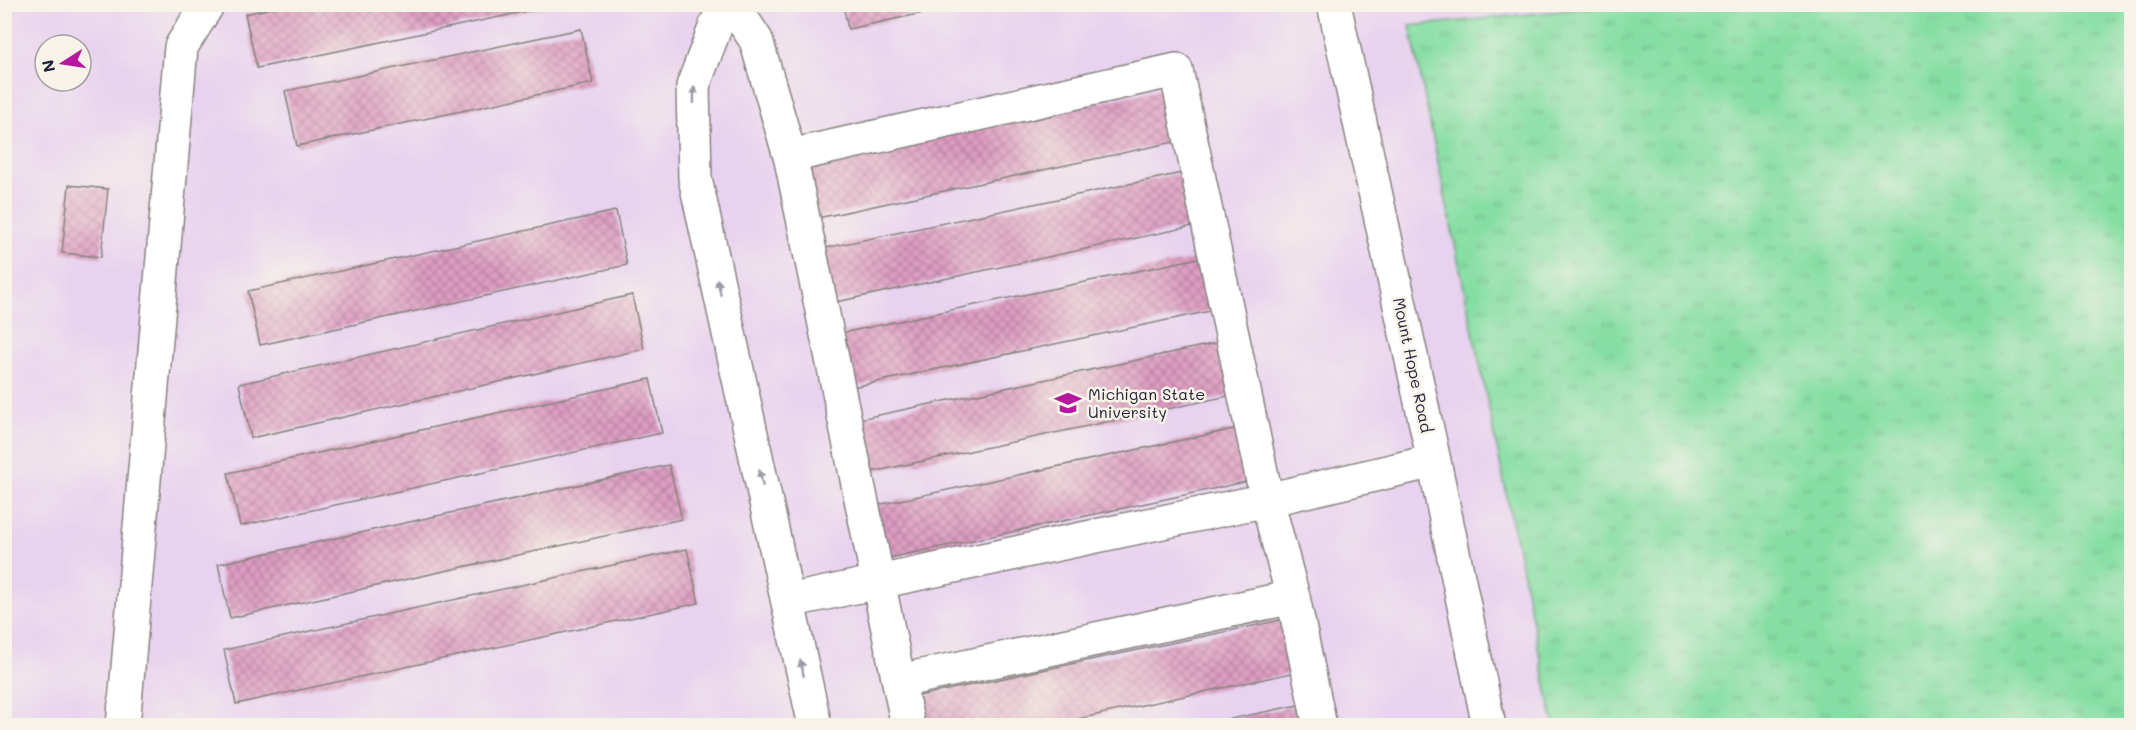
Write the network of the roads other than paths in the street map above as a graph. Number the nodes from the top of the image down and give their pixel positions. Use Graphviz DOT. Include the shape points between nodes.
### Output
graph roads {
  1 [pos="208,4"];
  2 [pos="724,4"];
  3 [pos="732,4"];
  4 [pos="1334,4"];
  5 [pos="790,156"];
  6 [pos="1434,461"];
  7 [pos="1267,500"];
  8 [pos="878,583"];
  9 [pos="1293,597"];
  10 [pos="788,601"];
  11 [pos="899,681"];
  12 [pos="123,726"];
  13 [pos="814,726"];
  14 [pos="908,726"];
  15 [pos="1320,726"];
  16 [pos="1490,726"];
  1 -- 12 [label="street" via="181,47"];
  10 -- 2 [label="street, one-way" via="695,178 693,87"];
  3 -- 5 [label="street" via="756,40"];
  4 -- 6 [label="street, Mount Hope Road"];
  5 -- 7 [label="street" via="1176,70"];
  5 -- 8 [label="street"];
  6 -- 7 [label="street"];
  6 -- 16 [label="street, Mount Hope Road"];
  7 -- 8 [label="street"];
  7 -- 9 [label="street"];
  8 -- 10 [label="street"];
  8 -- 11 [label="street"];
  9 -- 11 [label="street"];
  9 -- 15 [label="street"];
  13 -- 10 [label="street, one-way"];
  11 -- 14 [label="street"];
}
